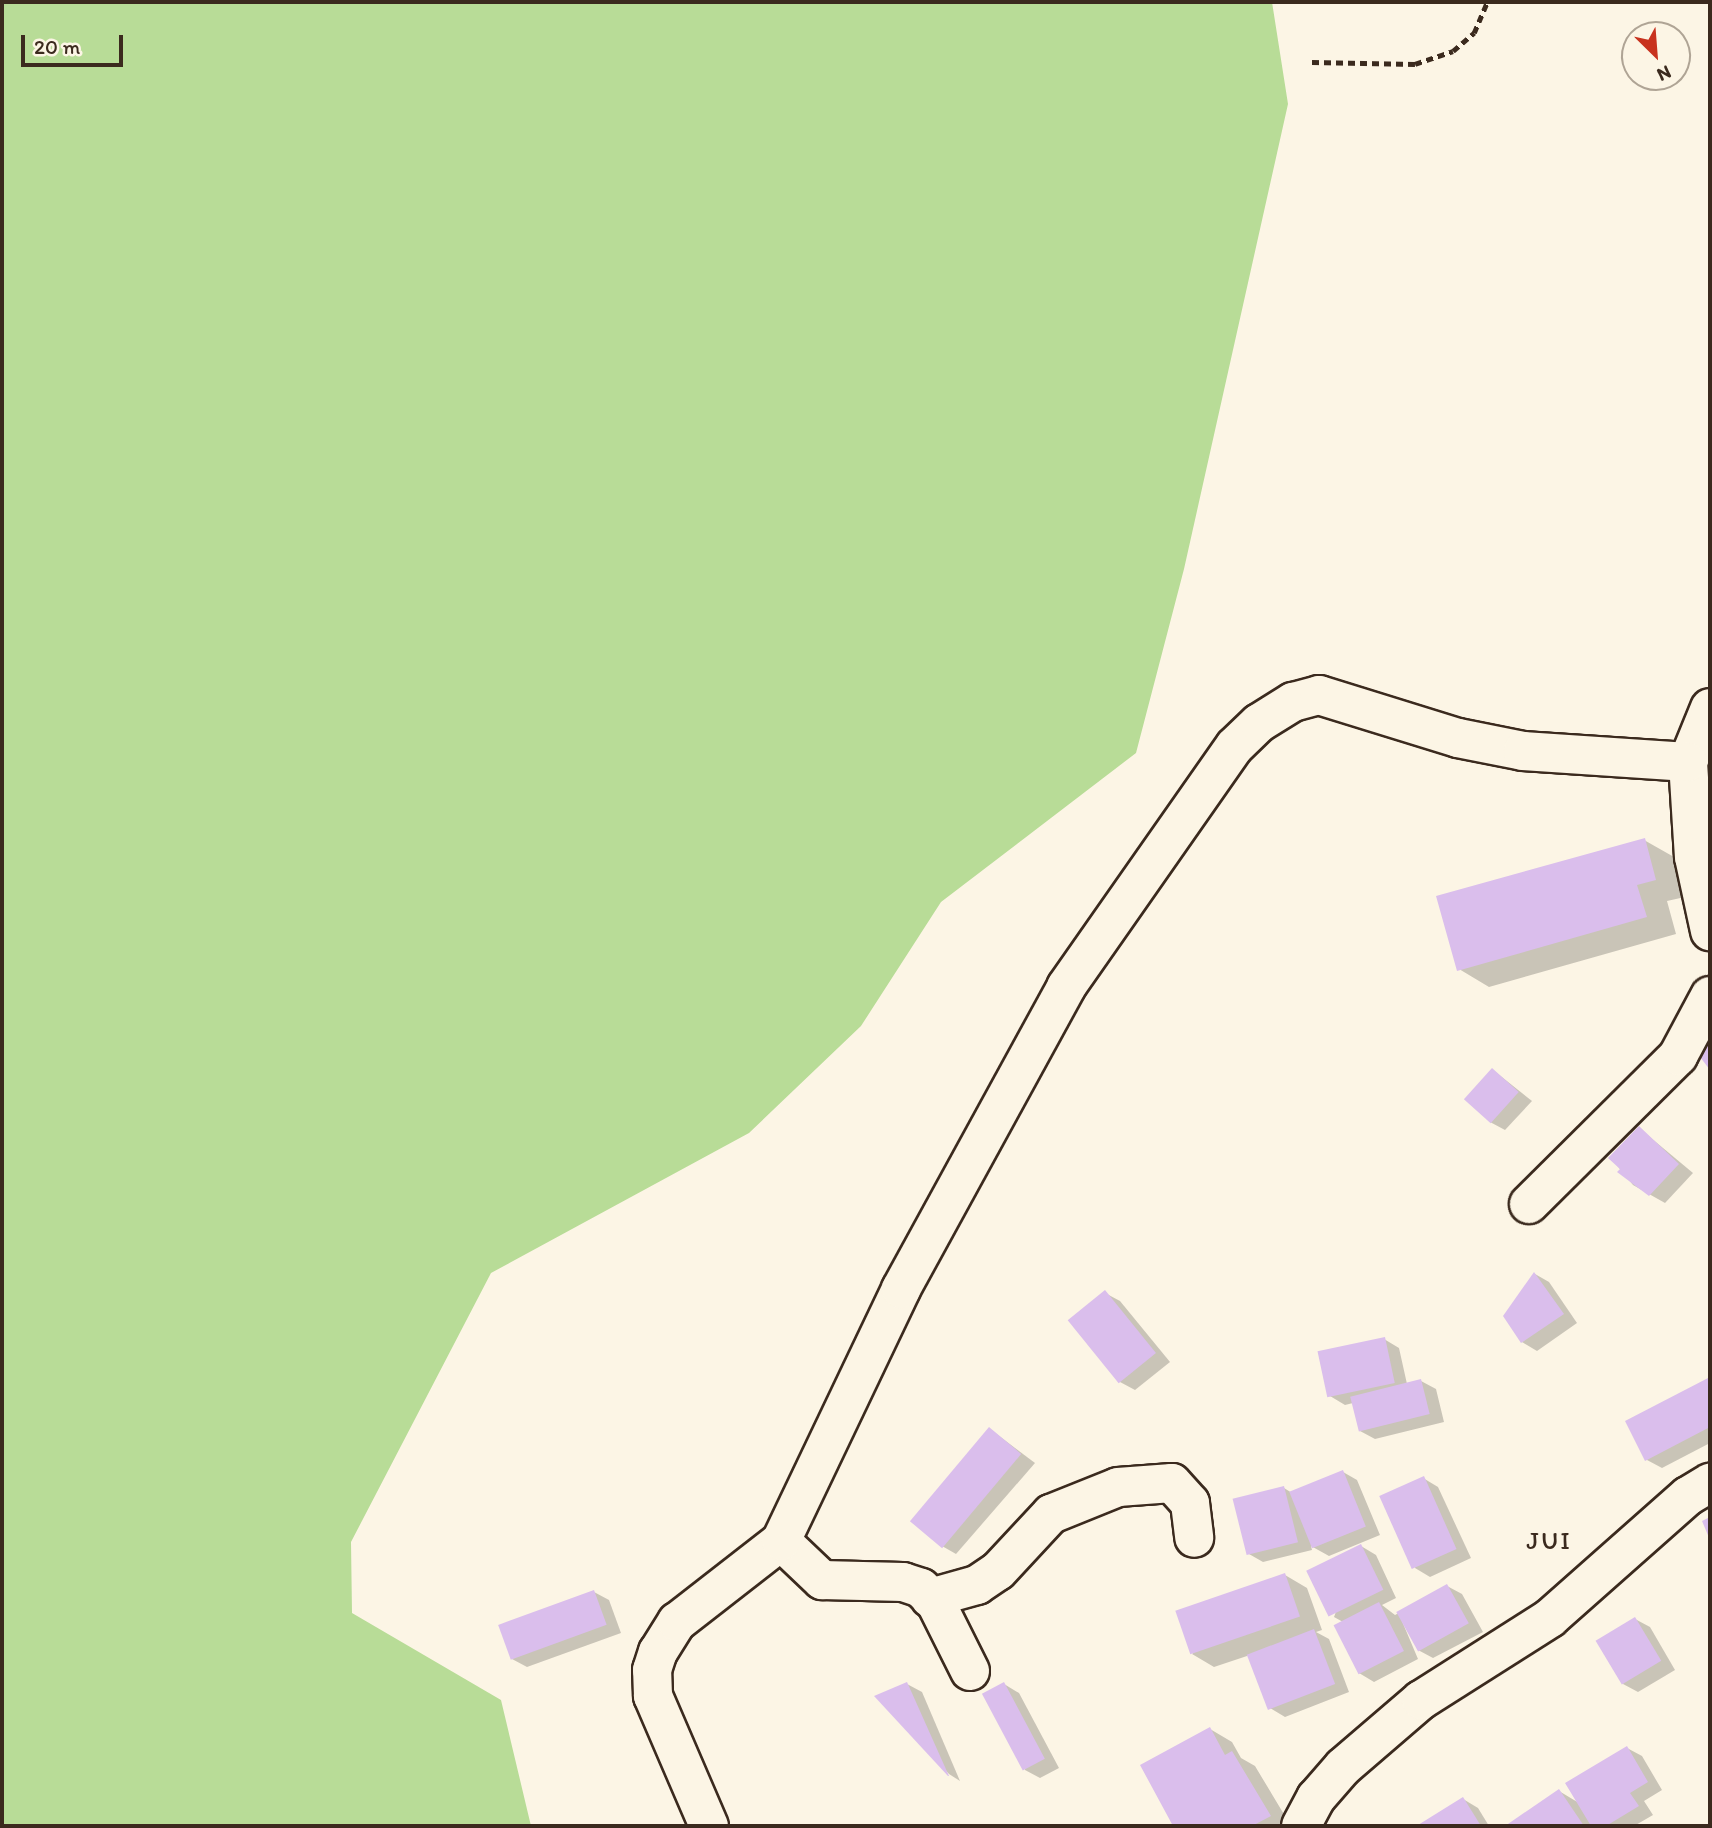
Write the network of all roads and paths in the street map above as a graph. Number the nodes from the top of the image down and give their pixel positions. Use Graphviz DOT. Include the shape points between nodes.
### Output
graph roads {
  1 [pos="1487,2"];
  2 [pos="1312,62"];
  3 [pos="1710,708"];
  4 [pos="1688,762"];
  5 [pos="1710,931"];
  6 [pos="1710,996"];
  7 [pos="1529,1204"];
  8 [pos="1710,1483"];
  9 [pos="1194,1538"];
  10 [pos="781,1541"];
  11 [pos="930,1598"];
  12 [pos="970,1671"];
  13 [pos="709,1826"];
  14 [pos="1301,1826"];
  1 -- 2 [label="path" via="1474,33 1452,51 1415,64"];
  3 -- 4 [label="street"];
  4 -- 5 [label="street" via="1694,856"];
  4 -- 10 [label="street" via="1523,751 1458,738 1319,695 1293,702 1259,723 1235,746 1066,987 901,1289"];
  6 -- 7 [label="street" via="1678,1056"];
  8 -- 14 [label="street" via="1688,1496 1550,1619 1421,1700 1343,1767 1316,1798"];
  9 -- 11 [label="street" via="1190,1503 1172,1483 1150,1481 1118,1487 1051,1514 998,1571 977,1585"];
  10 -- 11 [label="street" via="822,1580 903,1582"];
  10 -- 13 [label="street" via="677,1622 652,1670 653,1696"];
  11 -- 12 [label="street"];
}
